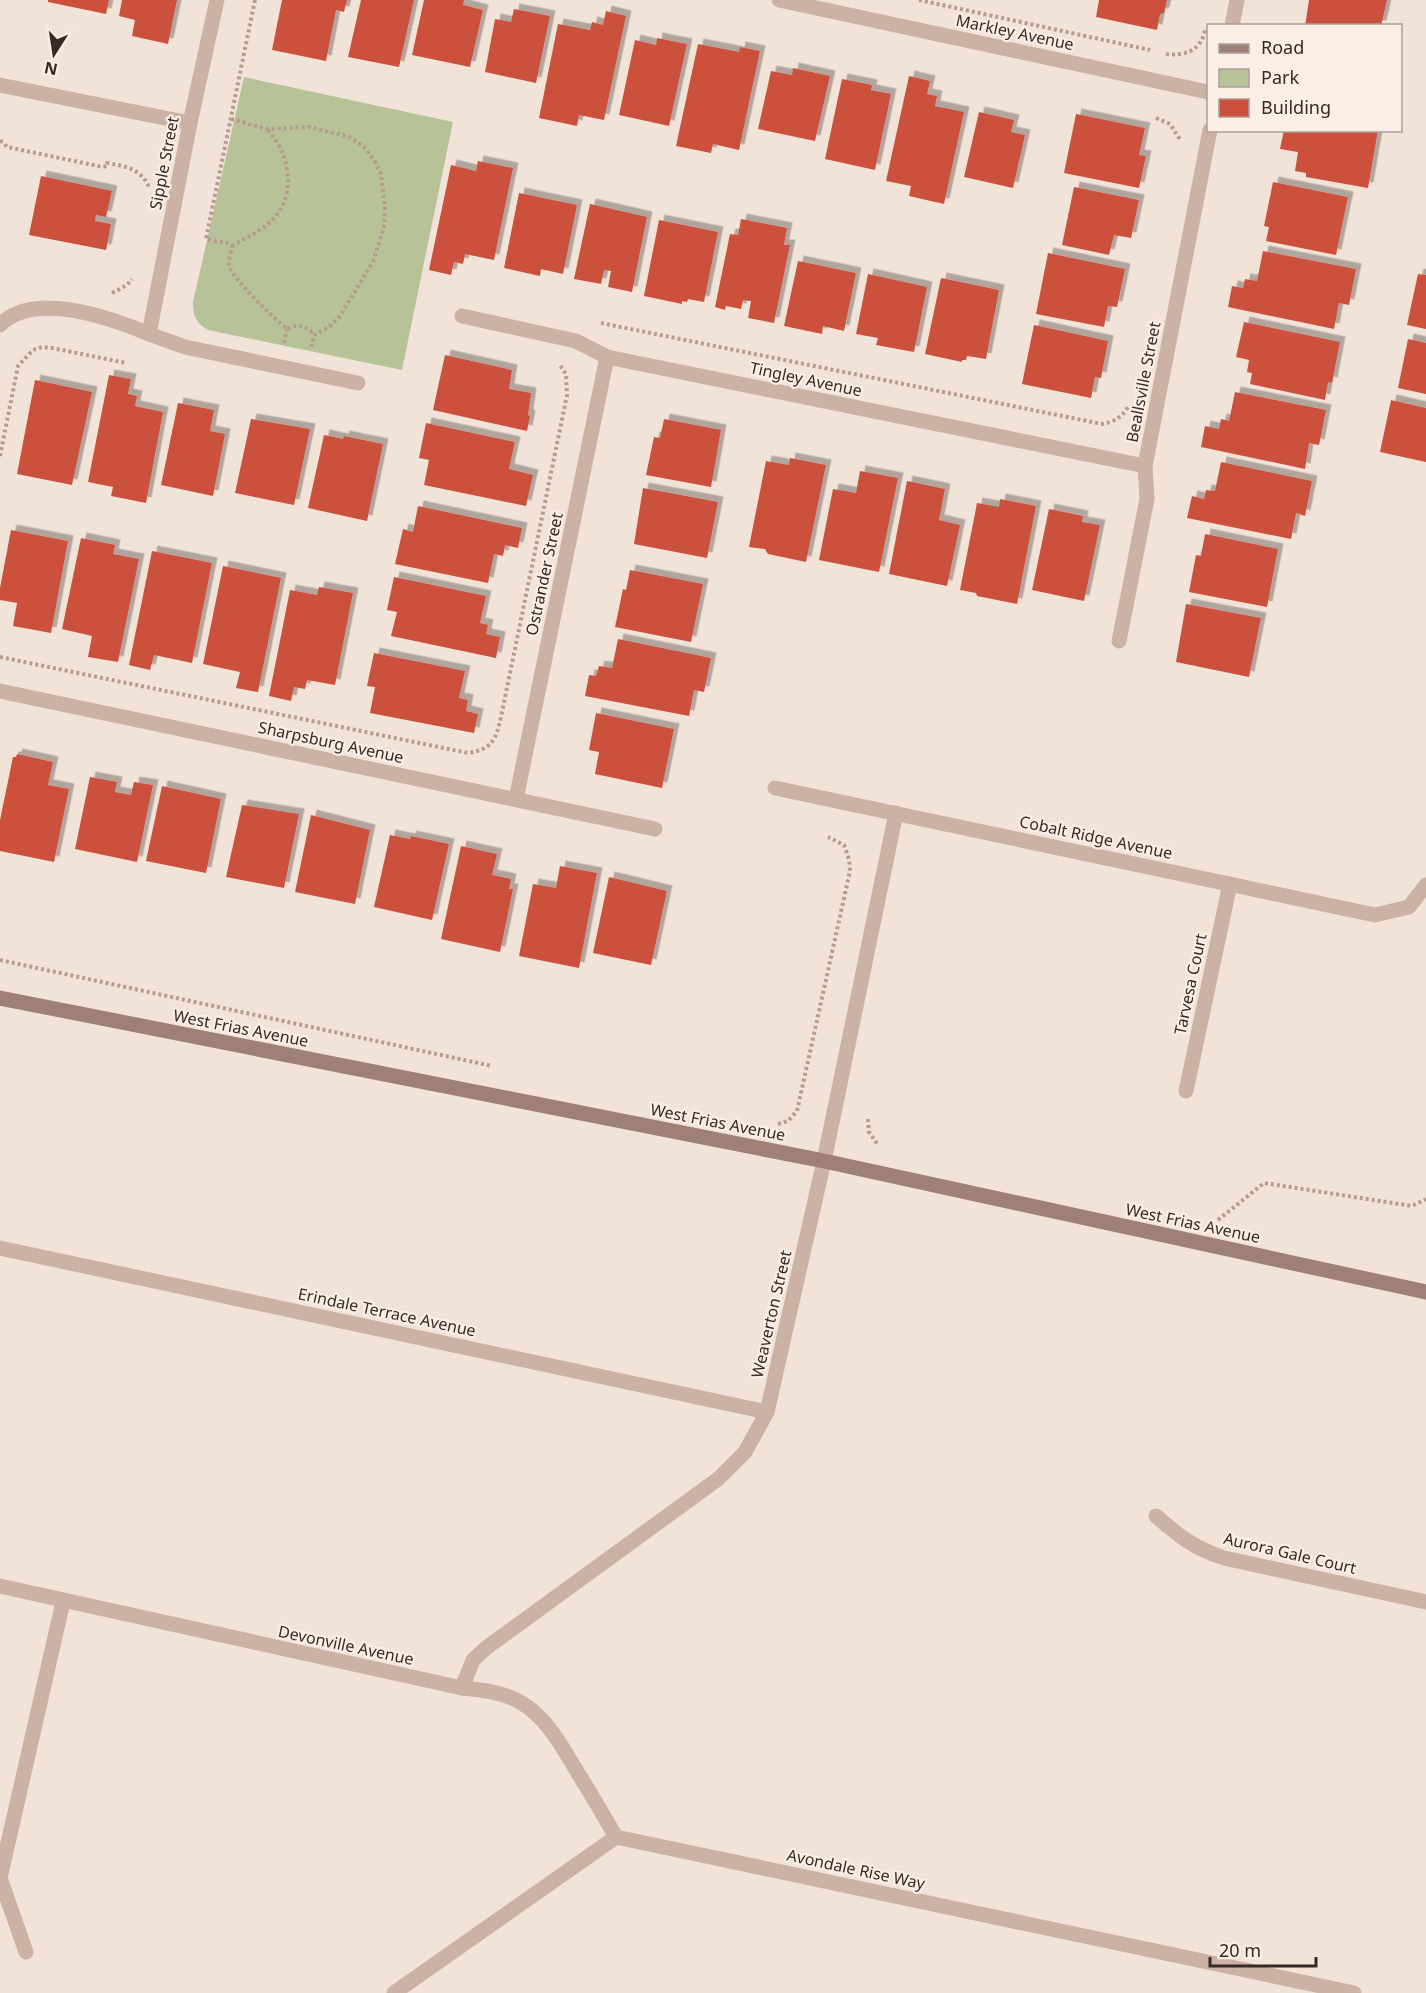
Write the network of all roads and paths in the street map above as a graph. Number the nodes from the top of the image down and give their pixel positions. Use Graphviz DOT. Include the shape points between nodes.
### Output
graph roads {
  1 [pos="217,0"];
  2 [pos="255,0"];
  3 [pos="779,0"];
  4 [pos="919,0"];
  5 [pos="1237,0"];
  6 [pos="1207,22"];
  7 [pos="1232,24"];
  8 [pos="1154,51"];
  9 [pos="1165,54"];
  10 [pos="0,85"];
  11 [pos="1207,92"];
  12 [pos="1156,118"];
  13 [pos="231,119"];
  14 [pos="190,123"];
  15 [pos="267,129"];
  16 [pos="1210,132"];
  17 [pos="0,141"];
  18 [pos="1181,150"];
  19 [pos="151,191"];
  20 [pos="232,246"];
  21 [pos="134,274"];
  22 [pos="108,293"];
  23 [pos="462,316"];
  24 [pos="597,322"];
  25 [pos="0,325"];
  26 [pos="287,329"];
  27 [pos="149,334"];
  28 [pos="314,334"];
  29 [pos="284,345"];
  30 [pos="311,351"];
  31 [pos="607,357"];
  32 [pos="126,363"];
  33 [pos="558,364"];
  34 [pos="358,383"];
  35 [pos="1130,402"];
  36 [pos="0,456"];
  37 [pos="1145,466"];
  38 [pos="1119,641"];
  39 [pos="0,657"];
  40 [pos="0,691"];
  41 [pos="775,788"];
  42 [pos="516,799"];
  43 [pos="896,813"];
  44 [pos="655,829"];
  45 [pos="828,837"];
  46 [pos="1230,884"];
  47 [pos="1426,885"];
  48 [pos="0,960"];
  49 [pos="0,998"];
  50 [pos="499,1067"];
  51 [pos="1186,1091"];
  52 [pos="769,1125"];
  53 [pos="824,1161"];
  54 [pos="1426,1198"];
  55 [pos="1193,1242"];
  56 [pos="0,1248"];
  57 [pos="1426,1292"];
  58 [pos="767,1412"];
  59 [pos="1156,1516"];
  60 [pos="0,1586"];
  61 [pos="63,1602"];
  62 [pos="1426,1602"];
  63 [pos="462,1688"];
  64 [pos="616,1837"];
  65 [pos="26,1952"];
  66 [pos="394,1993"];
  67 [pos="1354,1993"];
  1 -- 14 [label="street, Sipple Street"];
  2 -- 13 [label="path"];
  3 -- 11 [label="street, Markley Avenue"];
  4 -- 8 [label="path"];
  5 -- 7 [label="street"];
  6 -- 9 [label="path" via="1203,38 1194,50"];
  10 -- 14 [label="street"];
  12 -- 18 [label="path" via="1176,131"];
  13 -- 15 [label="path"];
  13 -- 20 [label="path" via="206,239"];
  14 -- 27 [label="street, Sipple Street"];
  15 -- 20 [label="path" via="286,159 288,179 283,202 272,220"];
  15 -- 28 [label="path" via="309,127 350,137 364,147 381,174 384,227 373,262 340,316"];
  16 -- 37 [label="street, Beallsville Street"];
  17 -- 19 [label="path" via="7,147 104,167 107,163 129,167 141,175"];
  20 -- 26 [label="path" via="229,267 235,277"];
  21 -- 22 [label="path" via="127,285"];
  23 -- 31 [label="street, Tingley Avenue" via="576,340"];
  24 -- 35 [label="path" via="1102,424 1118,419"];
  25 -- 27 [label="street" via="7,318 32,309 58,308 113,318"];
  26 -- 28 [label="path" via="302,326"];
  26 -- 29 [label="path"];
  27 -- 34 [label="street" via="186,347"];
  28 -- 30 [label="path"];
  31 -- 37 [label="street, Tingley Avenue"];
  31 -- 42 [label="street, Ostrander Street"];
  32 -- 36 [label="path" via="52,348 33,350 18,366"];
  33 -- 39 [label="path" via="566,374 567,395 501,717 495,738 480,751 468,753"];
  37 -- 38 [label="street, Beallsville Street" via="1147,499"];
  40 -- 42 [label="street, Sharpsburg Avenue"];
  41 -- 43 [label="street, Cobalt Ridge Avenue"];
  42 -- 44 [label="street, Sharpsburg Avenue"];
  43 -- 46 [label="street, Cobalt Ridge Avenue"];
  43 -- 53 [label="street, Weaverton Street"];
  45 -- 52 [label="path" via="844,845 850,871 797,1111 782,1124"];
  46 -- 47 [label="street, Cobalt Ridge Avenue" via="1375,915 1409,907"];
  46 -- 51 [label="street, Tarvesa Court"];
  48 -- 50 [label="path"];
  49 -- 53 [label="street, West Frias Avenue"];
  53 -- 55 [label="street, West Frias Avenue"];
  53 -- 58 [label="street, Weaverton Street"];
  54 -- 55 [label="path" via="1412,1206 1264,1183"];
  55 -- 57 [label="street, West Frias Avenue"];
  56 -- 58 [label="street, Erindale Terrace Avenue"];
  58 -- 63 [label="street, Weaverton Street" via="745,1452 717,1479 486,1648 473,1660"];
  59 -- 62 [label="street, Aurora Gale Court" via="1199,1549 1224,1558"];
  60 -- 61 [label="street, Devonville Avenue"];
  61 -- 63 [label="street, Devonville Avenue"];
  61 -- 65 [label="street" via="0,1878"];
  63 -- 64 [label="street, Devonville Avenue" via="507,1696 535,1713 553,1731"];
  64 -- 66 [label="street"];
  64 -- 67 [label="street, Avondale Rise Way"];
}
